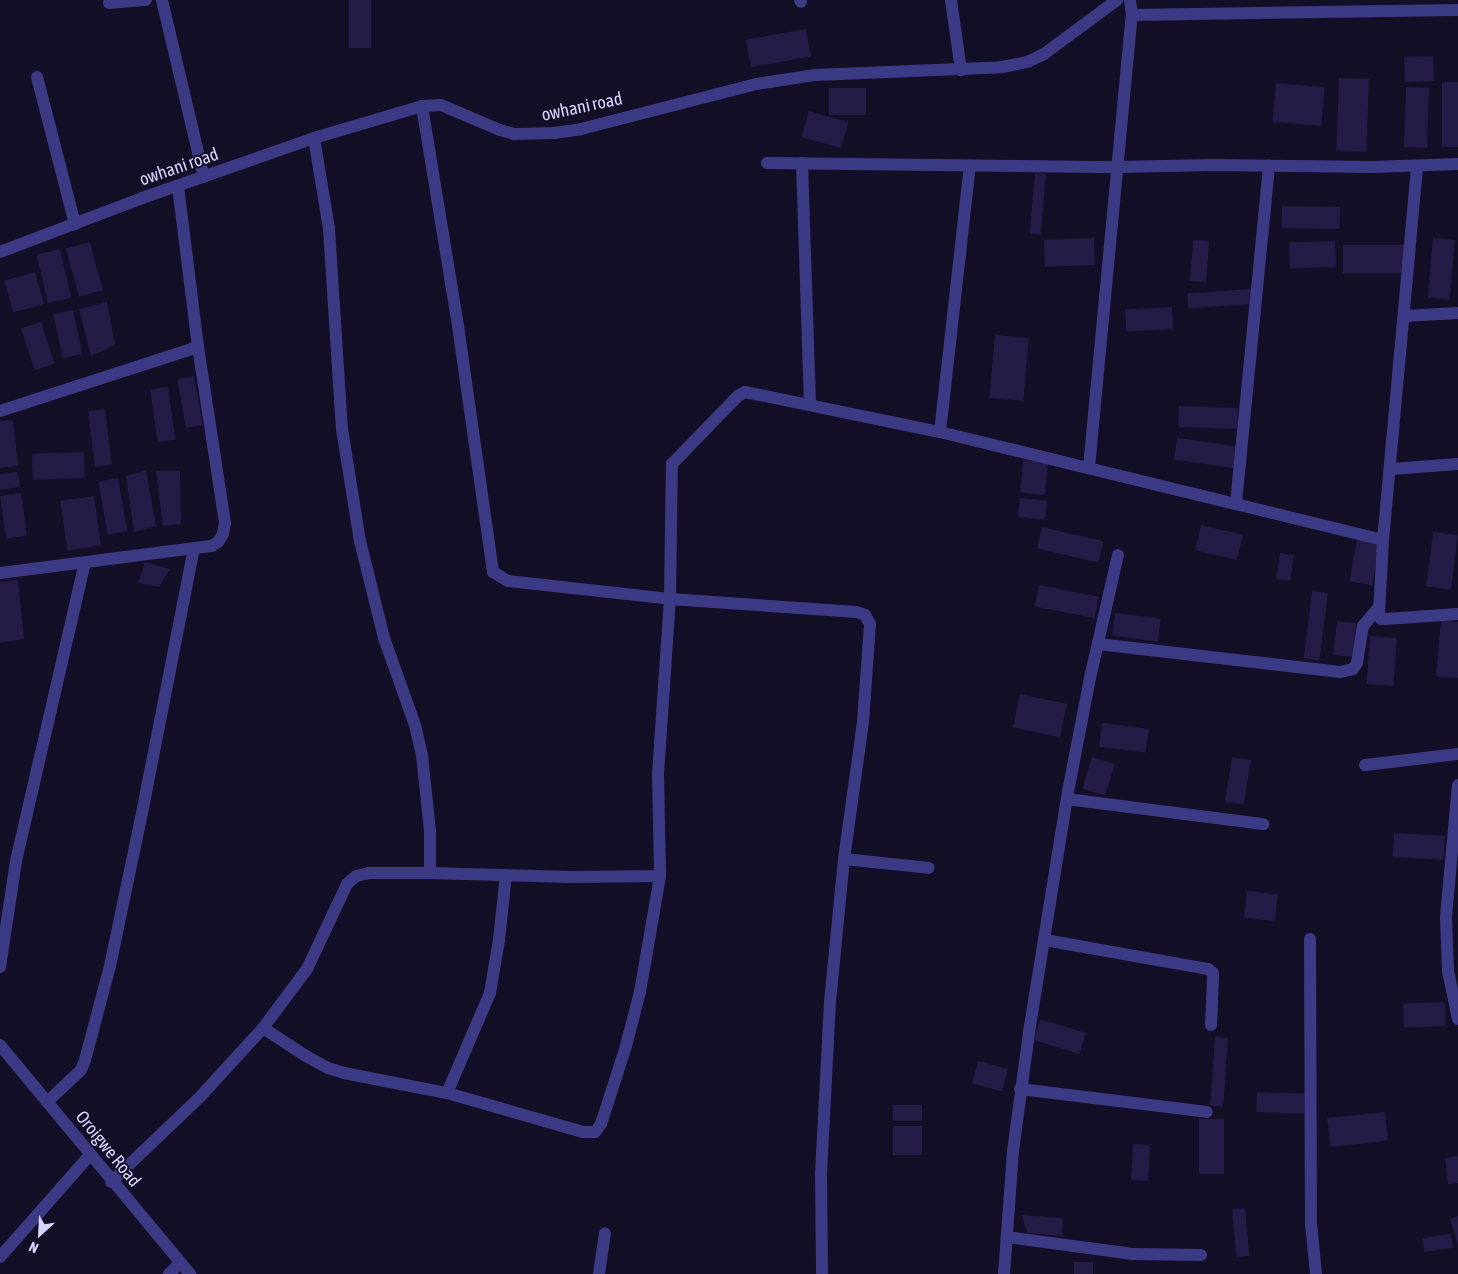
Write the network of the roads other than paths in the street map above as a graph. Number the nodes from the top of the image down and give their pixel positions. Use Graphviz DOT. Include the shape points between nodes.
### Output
graph roads {
  1 [pos="146,0"];
  2 [pos="162,0"];
  3 [pos="951,0"];
  4 [pos="1118,0"];
  5 [pos="1130,0"];
  6 [pos="109,3"];
  7 [pos="1458,10"];
  8 [pos="1132,15"];
  9 [pos="961,70"];
  10 [pos="37,77"];
  11 [pos="422,106"];
  12 [pos="314,138"];
  13 [pos="767,163"];
  14 [pos="802,163"];
  15 [pos="1458,164"];
  16 [pos="970,166"];
  17 [pos="1269,166"];
  18 [pos="1417,167"];
  19 [pos="1118,168"];
  20 [pos="204,177"];
  21 [pos="178,186"];
  22 [pos="75,224"];
  23 [pos="0,252"];
  24 [pos="1458,313"];
  25 [pos="1404,316"];
  26 [pos="198,347"];
  27 [pos="810,404"];
  28 [pos="0,411"];
  29 [pos="940,432"];
  30 [pos="1458,464"];
  31 [pos="1089,467"];
  32 [pos="1391,469"];
  33 [pos="1236,503"];
  34 [pos="1383,540"];
  35 [pos="194,549"];
  36 [pos="1118,556"];
  37 [pos="85,563"];
  38 [pos="0,573"];
  39 [pos="670,599"];
  40 [pos="1379,607"];
  41 [pos="1458,614"];
  42 [pos="1098,644"];
  43 [pos="1458,754"];
  44 [pos="1365,764"];
  45 [pos="1458,785"];
  46 [pos="1068,799"];
  47 [pos="1263,824"];
  48 [pos="844,859"];
  49 [pos="929,868"];
  50 [pos="430,873"];
  51 [pos="506,876"];
  52 [pos="660,876"];
  53 [pos="1452,898"];
  54 [pos="1310,939"];
  55 [pos="1045,940"];
  56 [pos="0,967"];
  57 [pos="1458,1019"];
  58 [pos="1210,1024"];
  59 [pos="263,1028"];
  60 [pos="0,1045"];
  61 [pos="1020,1090"];
  62 [pos="447,1093"];
  63 [pos="47,1102"];
  64 [pos="1207,1112"];
  65 [pos="90,1155"];
  66 [pos="111,1182"];
  67 [pos="605,1233"];
  68 [pos="1007,1237"];
  69 [pos="1201,1255"];
  70 [pos="0,1257"];
  71 [pos="180,1263"];
  72 [pos="169,1274"];
  73 [pos="190,1274"];
  74 [pos="599,1274"];
  75 [pos="822,1274"];
  76 [pos="1004,1274"];
  77 [pos="1316,1274"];
  1 -- 6 [label="street"];
  2 -- 20 [label="street"];
  3 -- 9 [label="street"];
  4 -- 9 [label="street, owhani road" via="1044,54 1027,62"];
  5 -- 8 [label="street"];
  7 -- 8 [label="street"];
  8 -- 19 [label="street"];
  9 -- 11 [label="street, owhani road" via="815,75 756,84 554,133 514,134 441,105"];
  10 -- 22 [label="street"];
  11 -- 12 [label="street, owhani road"];
  11 -- 39 [label="street" via="494,572 508,581"];
  12 -- 20 [label="street, owhani road"];
  12 -- 50 [label="street" via="329,229 342,429 360,541 384,638 415,725 422,755 430,831"];
  13 -- 14 [label="street"];
  14 -- 16 [label="street"];
  14 -- 27 [label="street"];
  15 -- 18 [label="street"];
  16 -- 19 [label="street"];
  16 -- 29 [label="street"];
  17 -- 18 [label="street"];
  17 -- 19 [label="street"];
  17 -- 33 [label="street"];
  18 -- 25 [label="street"];
  19 -- 31 [label="street"];
  20 -- 21 [label="street, owhani road"];
  21 -- 22 [label="street, owhani road"];
  21 -- 26 [label="street"];
  22 -- 23 [label="street, owhani road"];
  24 -- 25 [label="street"];
  25 -- 32 [label="street"];
  26 -- 28 [label="street"];
  26 -- 35 [label="street" via="225,523 218,542"];
  27 -- 29 [label="street"];
  27 -- 39 [label="street" via="745,392 676,458 671,470"];
  29 -- 31 [label="street"];
  30 -- 32 [label="street"];
  31 -- 33 [label="street"];
  32 -- 34 [label="street"];
  33 -- 34 [label="street"];
  34 -- 40 [label="street"];
  35 -- 37 [label="street"];
  35 -- 63 [label="street" via="110,966 85,1060 76,1074"];
  36 -- 42 [label="street"];
  37 -- 38 [label="street"];
  37 -- 56 [label="street" via="16,861"];
  39 -- 48 [label="street" via="865,615 870,624 863,722"];
  39 -- 52 [label="street" via="658,774"];
  40 -- 41 [label="street" via="1381,619"];
  40 -- 42 [label="street" via="1363,626 1357,664 1353,669 1340,672"];
  42 -- 46 [label="street"];
  43 -- 44 [label="street"];
  45 -- 53 [label="street"];
  46 -- 47 [label="street"];
  46 -- 55 [label="street"];
  48 -- 49 [label="street"];
  48 -- 75 [label="street" via="830,1002 821,1173"];
  50 -- 51 [label="street"];
  50 -- 59 [label="street" via="369,873 356,876 347,884 307,969"];
  51 -- 52 [label="street"];
  51 -- 62 [label="street" via="500,940 490,993"];
  52 -- 62 [label="street" via="638,1001 601,1124 595,1132 583,1132"];
  53 -- 57 [label="street" via="1448,971"];
  54 -- 77 [label="street" via="1311,1223"];
  55 -- 58 [label="street" via="1208,969 1213,973"];
  55 -- 61 [label="street"];
  59 -- 62 [label="street" via="328,1068 366,1079"];
  59 -- 66 [label="street" via="200,1097"];
  60 -- 63 [label="street, Oroigwe Road"];
  61 -- 64 [label="street"];
  61 -- 68 [label="street"];
  63 -- 65 [label="street, Oroigwe Road"];
  65 -- 66 [label="street, Oroigwe Road"];
  65 -- 70 [label="street"];
  66 -- 71 [label="street, Oroigwe Road"];
  67 -- 74 [label="street"];
  68 -- 69 [label="street" via="1133,1254"];
  68 -- 76 [label="street"];
  71 -- 72 [label="street"];
  71 -- 73 [label="street, Oroigwe Road"];
}
